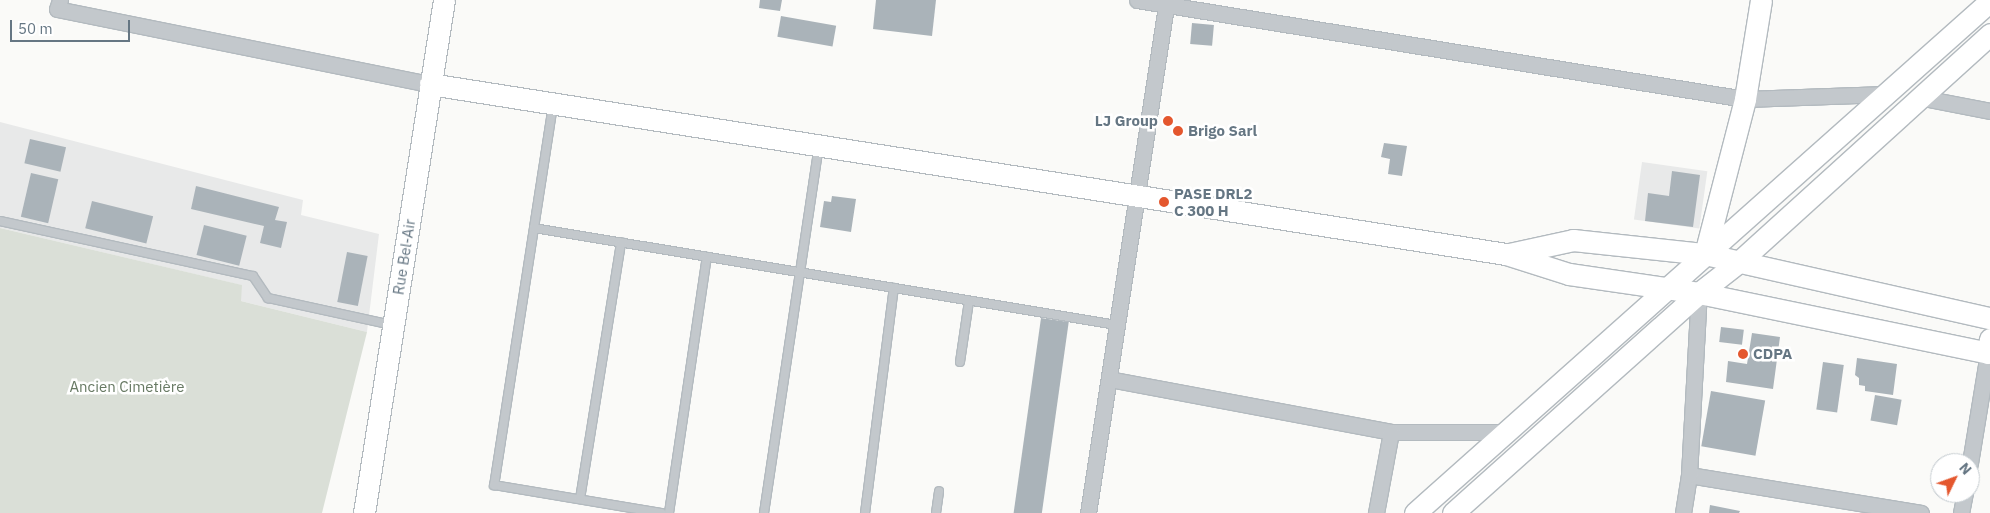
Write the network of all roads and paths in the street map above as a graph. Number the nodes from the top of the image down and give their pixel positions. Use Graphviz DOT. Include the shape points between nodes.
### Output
graph roads {
  1 [pos="60,0"];
  2 [pos="444,0"];
  3 [pos="1137,0"];
  4 [pos="1761,0"];
  5 [pos="1990,1"];
  6 [pos="1167,2"];
  7 [pos="1990,34"];
  8 [pos="430,84"];
  9 [pos="1886,94"];
  10 [pos="1918,97"];
  11 [pos="1745,99"];
  12 [pos="553,103"];
  13 [pos="1990,111"];
  14 [pos="820,143"];
  15 [pos="1137,194"];
  16 [pos="0,221"];
  17 [pos="534,228"];
  18 [pos="621,242"];
  19 [pos="1506,254"];
  20 [pos="1705,254"];
  21 [pos="707,257"];
  22 [pos="1740,261"];
  23 [pos="800,272"];
  24 [pos="1668,287"];
  25 [pos="894,288"];
  26 [pos="1699,293"];
  27 [pos="969,301"];
  28 [pos="1990,318"];
  29 [pos="394,325"];
  30 [pos="1117,325"];
  31 [pos="1989,346"];
  32 [pos="960,362"];
  33 [pos="1108,379"];
  34 [pos="1391,432"];
  35 [pos="1506,432"];
  36 [pos="1972,453"];
  37 [pos="1689,475"];
  38 [pos="939,491"];
  39 [pos="580,499"];
  40 [pos="364,513"];
  41 [pos="662,513"];
  42 [pos="669,513"];
  43 [pos="764,513"];
  44 [pos="865,513"];
  45 [pos="936,513"];
  46 [pos="1088,513"];
  47 [pos="1376,513"];
  48 [pos="1415,513"];
  49 [pos="1453,513"];
  50 [pos="1682,513"];
  51 [pos="1921,513"];
  1 -- 8 [label="street" via="57,9"];
  2 -- 8 [label="street, Rue Bel-Air"];
  3 -- 6 [label="street"];
  4 -- 11 [label="street"];
  5 -- 9 [label="street"];
  6 -- 11 [label="street"];
  6 -- 15 [label="street"];
  7 -- 10 [label="street"];
  8 -- 12 [label="street"];
  8 -- 29 [label="street, Rue Bel-Air"];
  9 -- 11 [label="street"];
  9 -- 20 [label="street"];
  10 -- 13 [label="street"];
  10 -- 22 [label="street"];
  11 -- 20 [label="street"];
  12 -- 14 [label="street"];
  12 -- 17 [label="lane"];
  14 -- 15 [label="street"];
  14 -- 23 [label="lane"];
  15 -- 19 [label="street"];
  15 -- 30 [label="street"];
  16 -- 29 [label="lane" via="253,276 268,298"];
  17 -- 18 [label="lane"];
  17 -- 39 [label="lane" via="494,485"];
  18 -- 21 [label="lane"];
  18 -- 39 [label="lane"];
  19 -- 20 [label="street" via="1573,240"];
  19 -- 24 [label="street" via="1568,274"];
  20 -- 22 [label="street"];
  20 -- 24 [label="street"];
  21 -- 23 [label="lane"];
  21 -- 42 [label="lane"];
  22 -- 26 [label="street"];
  22 -- 28 [label="street"];
  23 -- 25 [label="lane"];
  23 -- 43 [label="lane"];
  24 -- 26 [label="street"];
  24 -- 35 [label="street"];
  25 -- 27 [label="lane"];
  25 -- 44 [label="lane"];
  26 -- 31 [label="street"];
  26 -- 37 [label="street"];
  26 -- 49 [label="street"];
  27 -- 30 [label="lane"];
  27 -- 32 [label="lane"];
  29 -- 40 [label="street, Rue Bel-Air"];
  30 -- 33 [label="street"];
  31 -- 36 [label="street"];
  33 -- 34 [label="street"];
  33 -- 46 [label="street"];
  34 -- 35 [label="street"];
  34 -- 47 [label="street"];
  35 -- 48 [label="street"];
  37 -- 50 [label="street"];
  37 -- 51 [label="street"];
  38 -- 45 [label="lane"];
  39 -- 41 [label="lane"];
}
